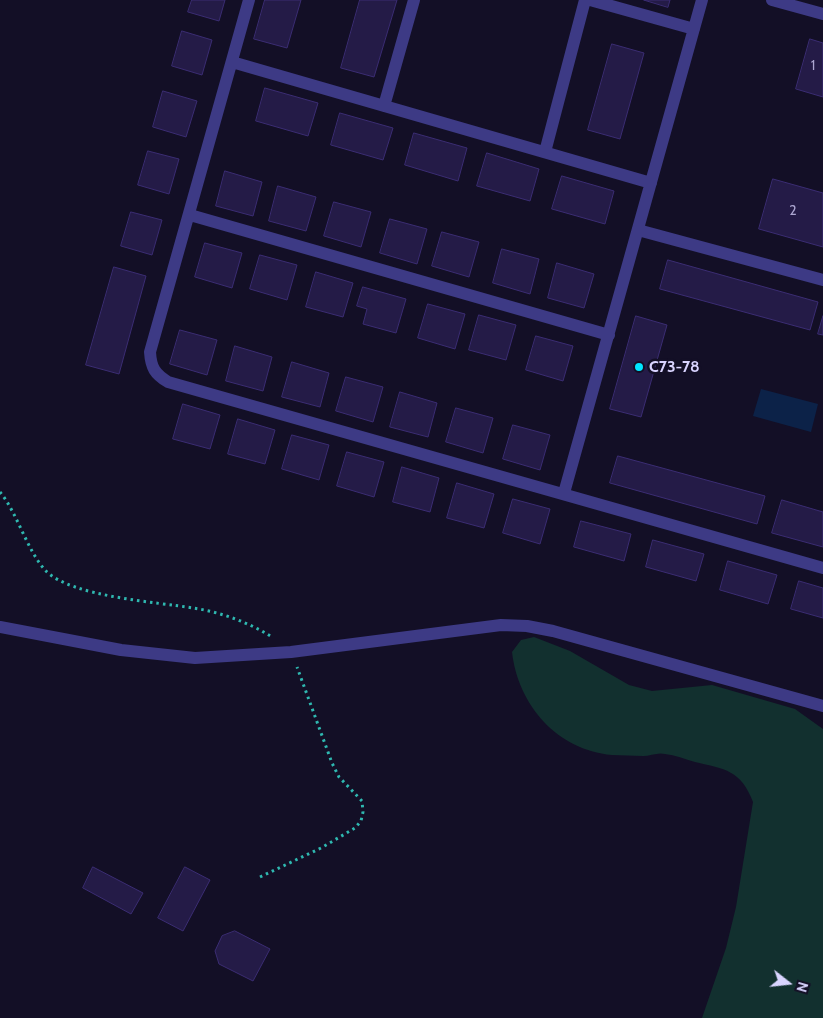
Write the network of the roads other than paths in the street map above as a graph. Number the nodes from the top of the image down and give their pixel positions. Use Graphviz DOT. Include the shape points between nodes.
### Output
graph roads {
  1 [pos="248,0"];
  2 [pos="414,0"];
  3 [pos="585,0"];
  4 [pos="590,0"];
  5 [pos="702,0"];
  6 [pos="772,0"];
  7 [pos="823,14"];
  8 [pos="694,29"];
  9 [pos="232,62"];
  10 [pos="384,106"];
  11 [pos="545,152"];
  12 [pos="651,183"];
  13 [pos="190,215"];
  14 [pos="638,230"];
  15 [pos="823,280"];
  16 [pos="609,335"];
  17 [pos="564,493"];
  18 [pos="823,568"];
  19 [pos="0,627"];
  20 [pos="823,706"];
  1 -- 9 [label="street"];
  2 -- 10 [label="street"];
  3 -- 11 [label="street"];
  4 -- 8 [label="street"];
  5 -- 8 [label="street"];
  6 -- 7 [label="street"];
  8 -- 12 [label="street"];
  9 -- 10 [label="street"];
  9 -- 13 [label="street"];
  10 -- 11 [label="street"];
  11 -- 12 [label="street"];
  12 -- 14 [label="street"];
  13 -- 16 [label="street"];
  13 -- 17 [label="street" via="150,352 150,363 159,376 168,382"];
  14 -- 15 [label="street"];
  14 -- 16 [label="street"];
  16 -- 17 [label="street"];
  17 -- 18 [label="street"];
  19 -- 20 [label="street" via="121,650 216,658 292,652 476,627 527,626"];
}
